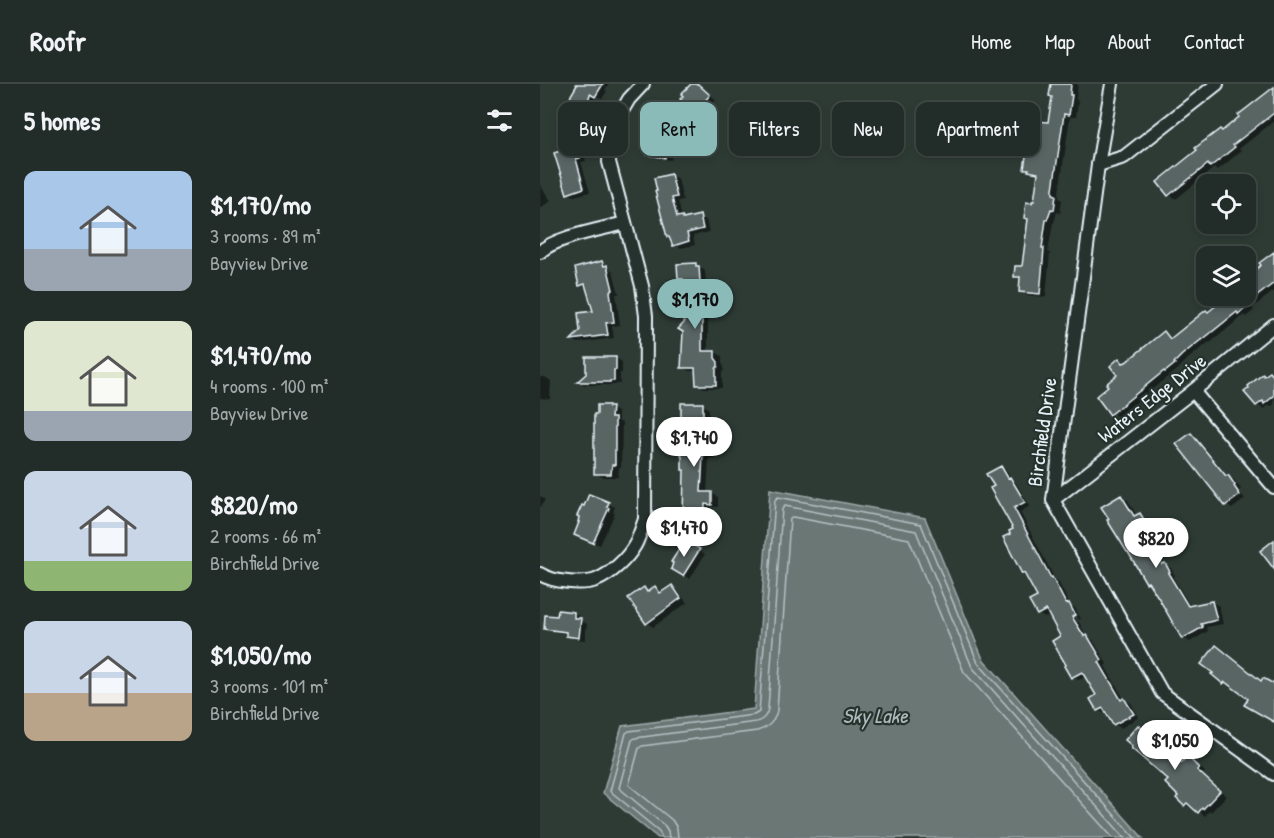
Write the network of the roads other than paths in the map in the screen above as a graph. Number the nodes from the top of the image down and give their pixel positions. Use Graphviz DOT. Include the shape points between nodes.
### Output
graph roads {
  1 [pos="643,84"];
  2 [pos="1112,84"];
  3 [pos="1217,84"];
  4 [pos="1098,165"];
  5 [pos="625,223"];
  6 [pos="540,252"];
  7 [pos="1274,325"];
  8 [pos="1193,391"];
  9 [pos="1274,486"];
  10 [pos="1053,500"];
  11 [pos="540,574"];
  12 [pos="1274,774"];
  1 -- 5 [label="street" via="629,99 610,139 609,162"];
  2 -- 4 [label="street, Birchfield Drive"];
  3 -- 4 [label="street" via="1124,157"];
  4 -- 10 [label="street, Birchfield Drive"];
  5 -- 6 [label="street" via="558,241"];
  5 -- 11 [label="street" via="646,316 645,519 635,545 619,565 595,580 571,582"];
  7 -- 8 [label="street, Waters Edge Drive"];
  8 -- 9 [label="street"];
  8 -- 10 [label="street, Waters Edge Drive"];
  10 -- 12 [label="street, Birchfield Drive" via="1162,693"];
}
